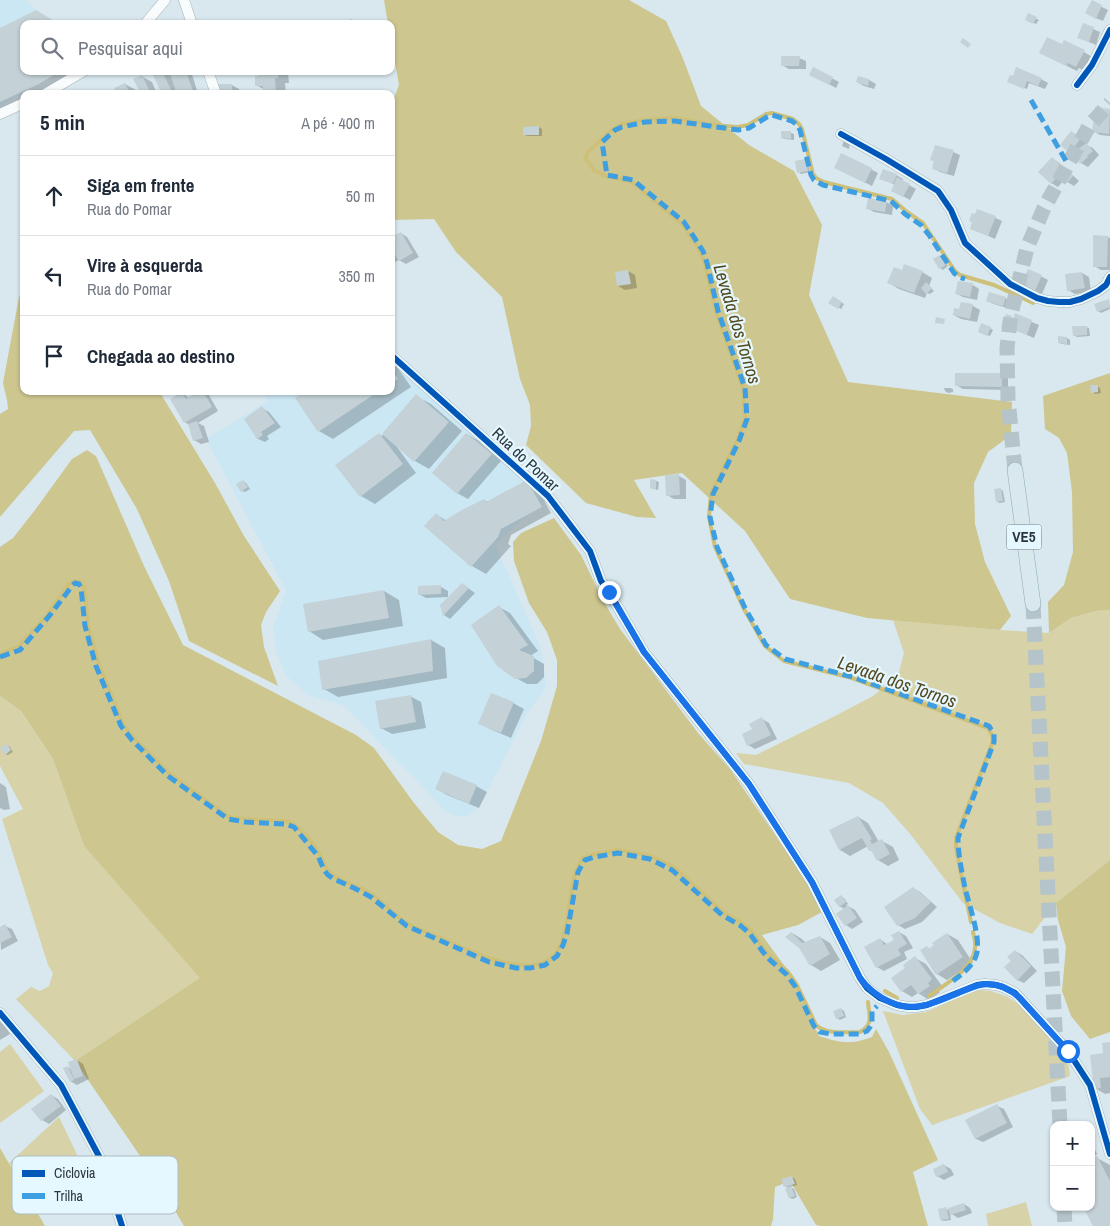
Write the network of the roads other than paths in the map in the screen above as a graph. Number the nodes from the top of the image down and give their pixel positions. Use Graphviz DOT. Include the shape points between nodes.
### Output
graph roads {
  1 [pos="165,0"];
  2 [pos="184,0"];
  3 [pos="148,20"];
  4 [pos="191,20"];
  5 [pos="1110,30"];
  6 [pos="77,75"];
  7 [pos="209,75"];
  8 [pos="1077,85"];
  9 [pos="52,90"];
  10 [pos="215,90"];
  11 [pos="20,106"];
  12 [pos="0,114"];
  13 [pos="841,134"];
  14 [pos="1110,277"];
  15 [pos="395,359"];
  16 [pos="1016,470"];
  17 [pos="1033,604"];
  18 [pos="0,1013"];
  19 [pos="1110,1154"];
  20 [pos="99,1156"];
  21 [pos="118,1214"];
  22 [pos="122,1226"];
  1 -- 3 [label="street"];
  2 -- 4 [label="street"];
  5 -- 8 [label="street" via="1092,65"];
  6 -- 9 [label="street"];
  7 -- 10 [label="street"];
  11 -- 12 [label="street"];
  13 -- 14 [label="street" via="938,191 951,210 965,243 1010,284 1037,298 1059,302 1090,296 1106,285"];
  15 -- 19 [label="street, Rua do Pomar" via="548,496 590,551 601,581 644,652 749,784 812,882 867,988 897,1006 916,1008 977,985 1003,987 1015,993 1068,1051 1090,1085"];
  16 -- 17 [label="main road, VE5"];
  18 -- 20 [label="street" via="61,1085"];
  21 -- 22 [label="street"];
}
